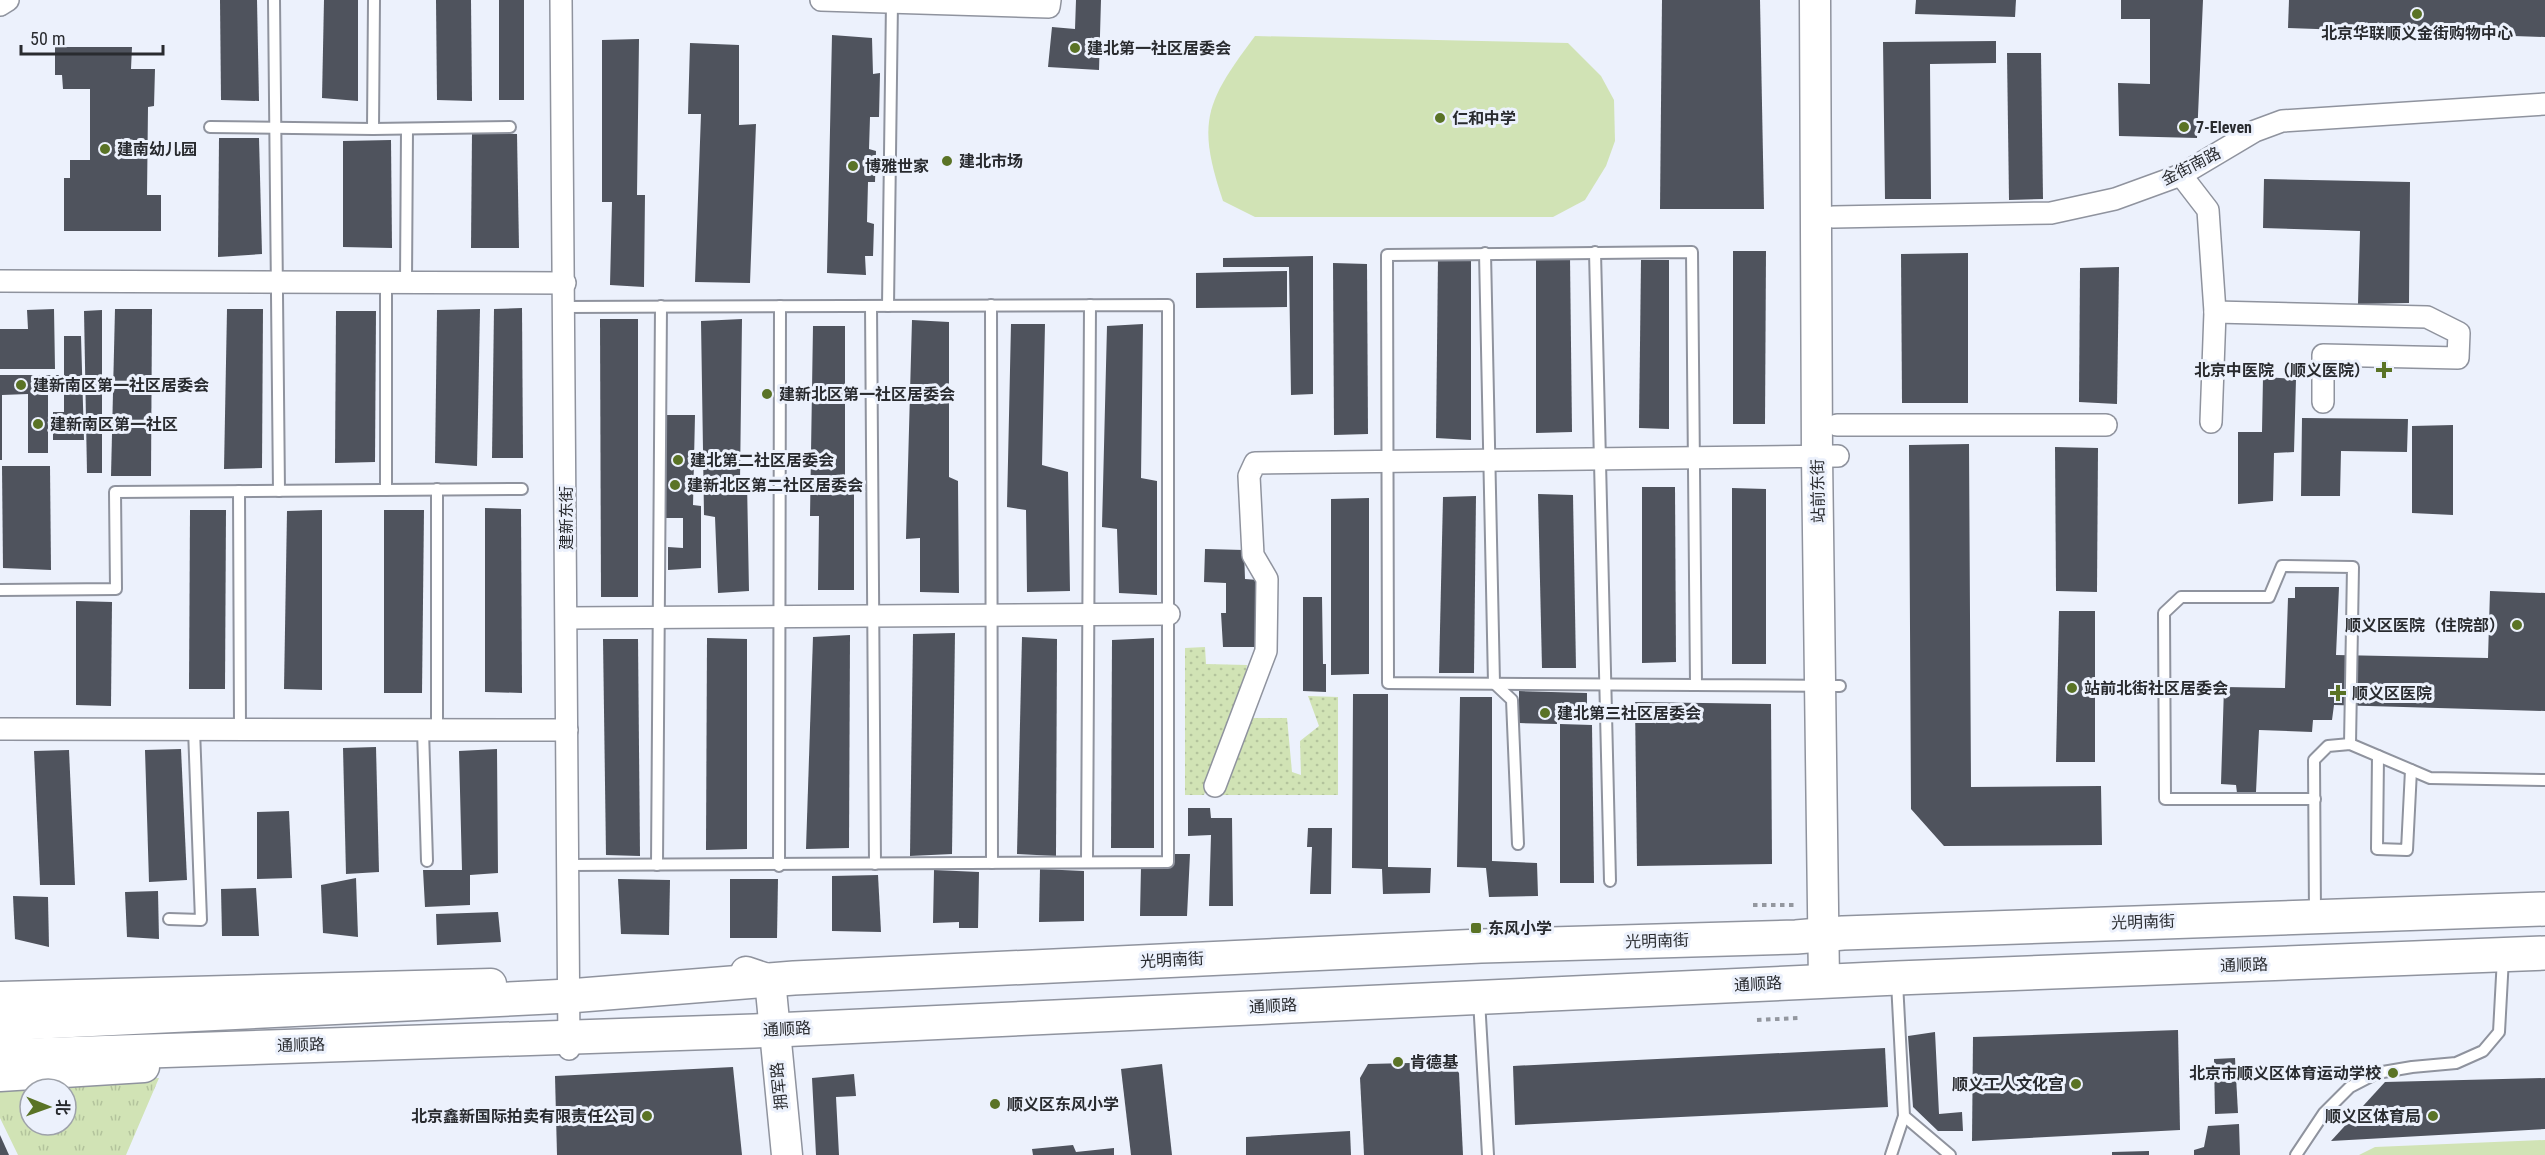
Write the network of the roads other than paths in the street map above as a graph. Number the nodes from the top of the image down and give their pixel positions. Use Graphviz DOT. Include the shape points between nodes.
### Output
graph roads {
  1 [pos="8,0"];
  2 [pos="274,0"];
  3 [pos="374,0"];
  4 [pos="561,0"];
  5 [pos="821,0"];
  6 [pos="1050,0"];
  7 [pos="1815,0"];
  8 [pos="1831,0"];
  9 [pos="857,1"];
  10 [pos="892,2"];
  11 [pos="956,2"];
  12 [pos="0,5"];
  13 [pos="2545,104"];
  14 [pos="210,127"];
  15 [pos="510,127"];
  16 [pos="275,128"];
  17 [pos="373,129"];
  18 [pos="407,129"];
  19 [pos="2181,176"];
  20 [pos="1833,217"];
  21 [pos="1595,252"];
  22 [pos="1485,253"];
  23 [pos="0,281"];
  24 [pos="277,282"];
  25 [pos="396,282"];
  26 [pos="565,283"];
  27 [pos="991,305"];
  28 [pos="1090,305"];
  29 [pos="661,306"];
  30 [pos="780,306"];
  31 [pos="871,306"];
  32 [pos="888,306"];
  33 [pos="564,307"];
  34 [pos="2216,312"];
  35 [pos="2323,402"];
  36 [pos="2211,422"];
  37 [pos="1837,425"];
  38 [pos="2106,425"];
  39 [pos="1828,456"];
  40 [pos="1694,459"];
  41 [pos="1600,460"];
  42 [pos="1490,461"];
  43 [pos="1387,462"];
  44 [pos="437,489"];
  45 [pos="522,489"];
  46 [pos="386,490"];
  47 [pos="239,491"];
  48 [pos="279,491"];
  49 [pos="0,590"];
  50 [pos="992,614"];
  51 [pos="1089,614"];
  52 [pos="1169,614"];
  53 [pos="873,616"];
  54 [pos="657,617"];
  55 [pos="780,617"];
  56 [pos="567,618"];
  57 [pos="1494,683"];
  58 [pos="1605,684"];
  59 [pos="1696,684"];
  60 [pos="1830,685"];
  61 [pos="0,729"];
  62 [pos="194,729"];
  63 [pos="240,729"];
  64 [pos="430,730"];
  65 [pos="567,730"];
  66 [pos="2349,744"];
  67 [pos="2378,756"];
  68 [pos="2411,770"];
  69 [pos="2545,780"];
  70 [pos="1215,786"];
  71 [pos="2315,799"];
  72 [pos="1518,844"];
  73 [pos="427,861"];
  74 [pos="1087,862"];
  75 [pos="992,863"];
  76 [pos="875,864"];
  77 [pos="657,865"];
  78 [pos="567,866"];
  79 [pos="779,866"];
  80 [pos="1610,880"];
  81 [pos="2545,909"];
  82 [pos="2315,915"];
  83 [pos="169,919"];
  84 [pos="1833,934"];
  85 [pos="2545,953"];
  86 [pos="2503,955"];
  87 [pos="757,978"];
  88 [pos="1897,978"];
  89 [pos="1834,982"];
  90 [pos="569,989"];
  91 [pos="0,997"];
  92 [pos="1479,997"];
  93 [pos="0,1024"];
  94 [pos="761,1035"];
  95 [pos="569,1044"];
  96 [pos="0,1056"];
  97 [pos="0,1076"];
  98 [pos="1904,1116"];
  99 [pos="768,1155"];
  100 [pos="787,1155"];
  101 [pos="1488,1155"];
  102 [pos="1891,1155"];
  103 [pos="1950,1155"];
  104 [pos="2296,1155"];
  1 -- 12 [label="street"];
  2 -- 16 [label="lane"];
  3 -- 17 [label="lane"];
  4 -- 26 [label="street, 建新东街"];
  5 -- 9 [label="street"];
  6 -- 11 [label="street" via="1049,7"];
  7 -- 39 [label="street, 站前东街"];
  8 -- 20 [label="street, 站前东街"];
  9 -- 10 [label="street"];
  10 -- 11 [label="street"];
  10 -- 32 [label="lane"];
  13 -- 19 [label="street, 金街南路" via="2282,121 2254,131"];
  14 -- 16 [label="lane"];
  15 -- 18 [label="lane"];
  16 -- 17 [label="lane"];
  16 -- 24 [label="lane"];
  17 -- 18 [label="lane"];
  18 -- 25 [label="lane"];
  19 -- 20 [label="street, 金街南路" via="2115,199 2051,213"];
  19 -- 34 [label="street" via="2208,210"];
  20 -- 37 [label="street, 站前东街"];
  21 -- 22 [label="lane"];
  21 -- 40 [label="lane" via="1692,252"];
  21 -- 41 [label="lane"];
  22 -- 42 [label="lane"];
  22 -- 43 [label="lane" via="1387,255"];
  23 -- 24 [label="street"];
  24 -- 25 [label="street"];
  24 -- 48 [label="lane"];
  25 -- 26 [label="street"];
  25 -- 46 [label="lane"];
  26 -- 33 [label="street, 建新东街"];
  27 -- 28 [label="lane"];
  27 -- 32 [label="lane"];
  27 -- 50 [label="lane"];
  28 -- 51 [label="lane"];
  28 -- 52 [label="lane" via="1168,305"];
  29 -- 30 [label="lane"];
  29 -- 33 [label="lane"];
  29 -- 54 [label="lane"];
  30 -- 31 [label="lane"];
  30 -- 55 [label="lane"];
  31 -- 32 [label="lane"];
  31 -- 53 [label="lane"];
  33 -- 56 [label="street, 建新东街"];
  34 -- 35 [label="street" via="2427,317 2459,333 2458,358 2323,355"];
  34 -- 36 [label="street"];
  37 -- 38 [label="street"];
  37 -- 39 [label="street, 站前东街"];
  39 -- 40 [label="street"];
  39 -- 60 [label="street, 站前东街"];
  40 -- 41 [label="street"];
  40 -- 59 [label="lane"];
  41 -- 42 [label="street"];
  41 -- 58 [label="lane"];
  42 -- 43 [label="street"];
  42 -- 57 [label="lane"];
  43 -- 57 [label="lane" via="1388,683"];
  43 -- 70 [label="street" via="1255,463 1249,476 1253,555 1267,579 1266,651"];
  44 -- 45 [label="lane"];
  44 -- 46 [label="lane"];
  44 -- 64 [label="lane"];
  46 -- 48 [label="lane"];
  47 -- 48 [label="lane"];
  47 -- 49 [label="lane" via="115,492 116,589"];
  47 -- 63 [label="lane"];
  50 -- 51 [label="street"];
  50 -- 53 [label="street"];
  50 -- 75 [label="lane"];
  51 -- 52 [label="street"];
  51 -- 74 [label="lane"];
  52 -- 74 [label="lane" via="1168,862"];
  53 -- 55 [label="street"];
  53 -- 76 [label="lane"];
  54 -- 55 [label="street"];
  54 -- 56 [label="street"];
  54 -- 77 [label="lane"];
  55 -- 79 [label="lane"];
  56 -- 65 [label="street, 建新东街"];
  57 -- 58 [label="lane"];
  57 -- 72 [label="lane" via="1512,700"];
  58 -- 59 [label="lane"];
  58 -- 80 [label="lane"];
  59 -- 60 [label="lane"];
  60 -- 84 [label="street, 站前东街"];
  61 -- 62 [label="street"];
  62 -- 63 [label="street"];
  62 -- 83 [label="lane" via="201,920"];
  63 -- 64 [label="street"];
  64 -- 65 [label="street"];
  64 -- 73 [label="lane"];
  65 -- 78 [label="street, 建新东街"];
  66 -- 67 [label="lane"];
  66 -- 71 [label="lane" via="2328,746 2314,760"];
  66 -- 71 [label="lane" via="2353,567 2282,566 2269,597 2181,597 2164,613 2165,799"];
  67 -- 68 [label="lane"];
  67 -- 68 [label="lane" via="2377,849 2407,850"];
  68 -- 69 [label="lane" via="2430,778"];
  71 -- 82 [label="lane"];
  74 -- 75 [label="lane"];
  75 -- 76 [label="lane"];
  76 -- 79 [label="lane"];
  77 -- 78 [label="lane"];
  77 -- 79 [label="lane"];
  78 -- 90 [label="street, 建新东街"];
  81 -- 82 [label="main road, 光明南街"];
  82 -- 84 [label="main road, 光明南街"];
  84 -- 87 [label="main road, 光明南街"];
  84 -- 89 [label="street, 站前东街"];
  85 -- 86 [label="main road, 通顺路"];
  86 -- 88 [label="main road, 通顺路"];
  86 -- 104 [label="lane" via="2499,1032 2482,1052 2456,1063 2377,1073 2350,1087 2324,1113"];
  87 -- 90 [label="main road"];
  87 -- 94 [label="street, 拥军路"];
  88 -- 89 [label="main road, 通顺路"];
  88 -- 98 [label="lane"];
  89 -- 92 [label="main road, 通顺路"];
  90 -- 91 [label="street"];
  90 -- 93 [label="main road" via="232,1013"];
  90 -- 95 [label="street, 建新东街"];
  92 -- 94 [label="main road, 通顺路"];
  92 -- 101 [label="lane"];
  94 -- 95 [label="main road, 通顺路"];
  94 -- 99 [label="street"];
  94 -- 100 [label="street, 拥军路"];
  95 -- 96 [label="main road, 通顺路" via="236,1048"];
  95 -- 97 [label="street"];
  98 -- 102 [label="lane"];
  98 -- 103 [label="lane"];
}
